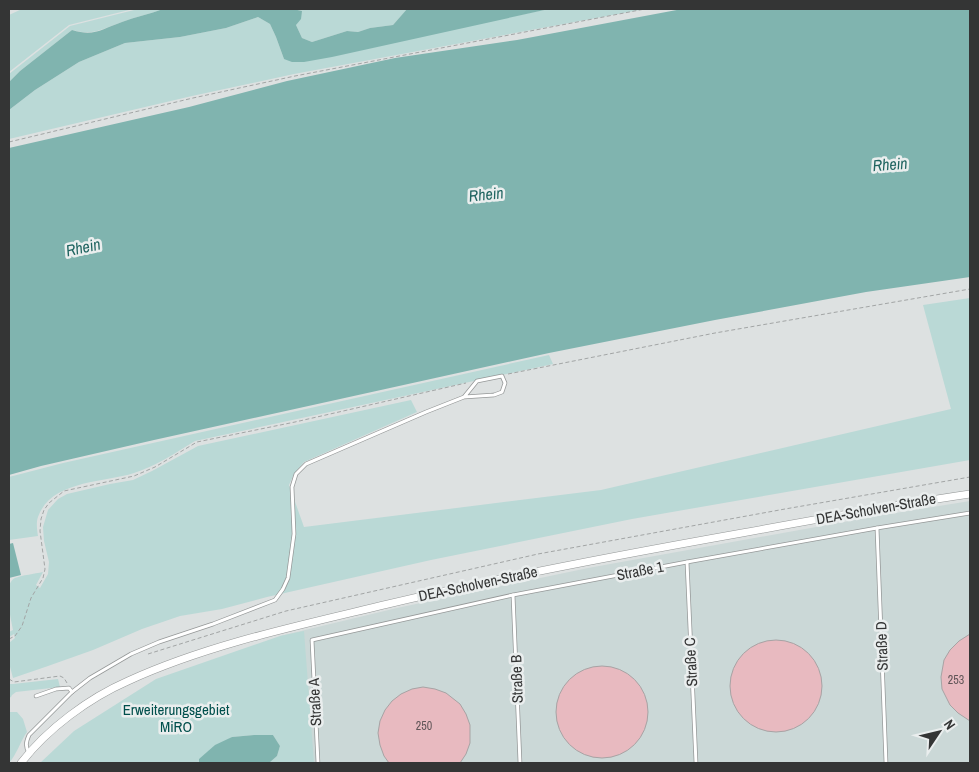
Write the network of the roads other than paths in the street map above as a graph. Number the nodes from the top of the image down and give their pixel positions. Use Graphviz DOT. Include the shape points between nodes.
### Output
graph roads {
  1 [pos="464,398"];
  2 [pos="970,494"];
  3 [pos="970,513"];
  4 [pos="877,528"];
  5 [pos="687,562"];
  6 [pos="513,595"];
  7 [pos="312,640"];
  8 [pos="70,690"];
  9 [pos="36,696"];
  10 [pos="29,753"];
  11 [pos="22,763"];
  12 [pos="318,763"];
  13 [pos="520,763"];
  14 [pos="696,763"];
  15 [pos="886,763"];
  1 -- 1 [label="lane" via="502,392 505,383 502,376 477,380"];
  1 -- 8 [label="lane" via="306,464 296,474 292,487 294,534 288,578 275,600 131,654"];
  2 -- 10 [label="street, DEA-Scholven-Straße" via="543,570 283,629 194,654 125,682 80,709"];
  3 -- 4 [label="lane, Straße 1"];
  4 -- 5 [label="lane, Straße 1"];
  4 -- 15 [label="lane, Straße D"];
  5 -- 6 [label="lane, Straße 1"];
  5 -- 14 [label="lane, Straße C"];
  6 -- 7 [label="lane, Straße 1"];
  6 -- 13 [label="lane, Straße B"];
  7 -- 12 [label="lane, Straße A"];
  8 -- 9 [label="lane" via="56,689"];
  8 -- 10 [label="lane" via="29,735 26,742"];
  10 -- 11 [label="street, DEA-Scholven-Straße"];
}
